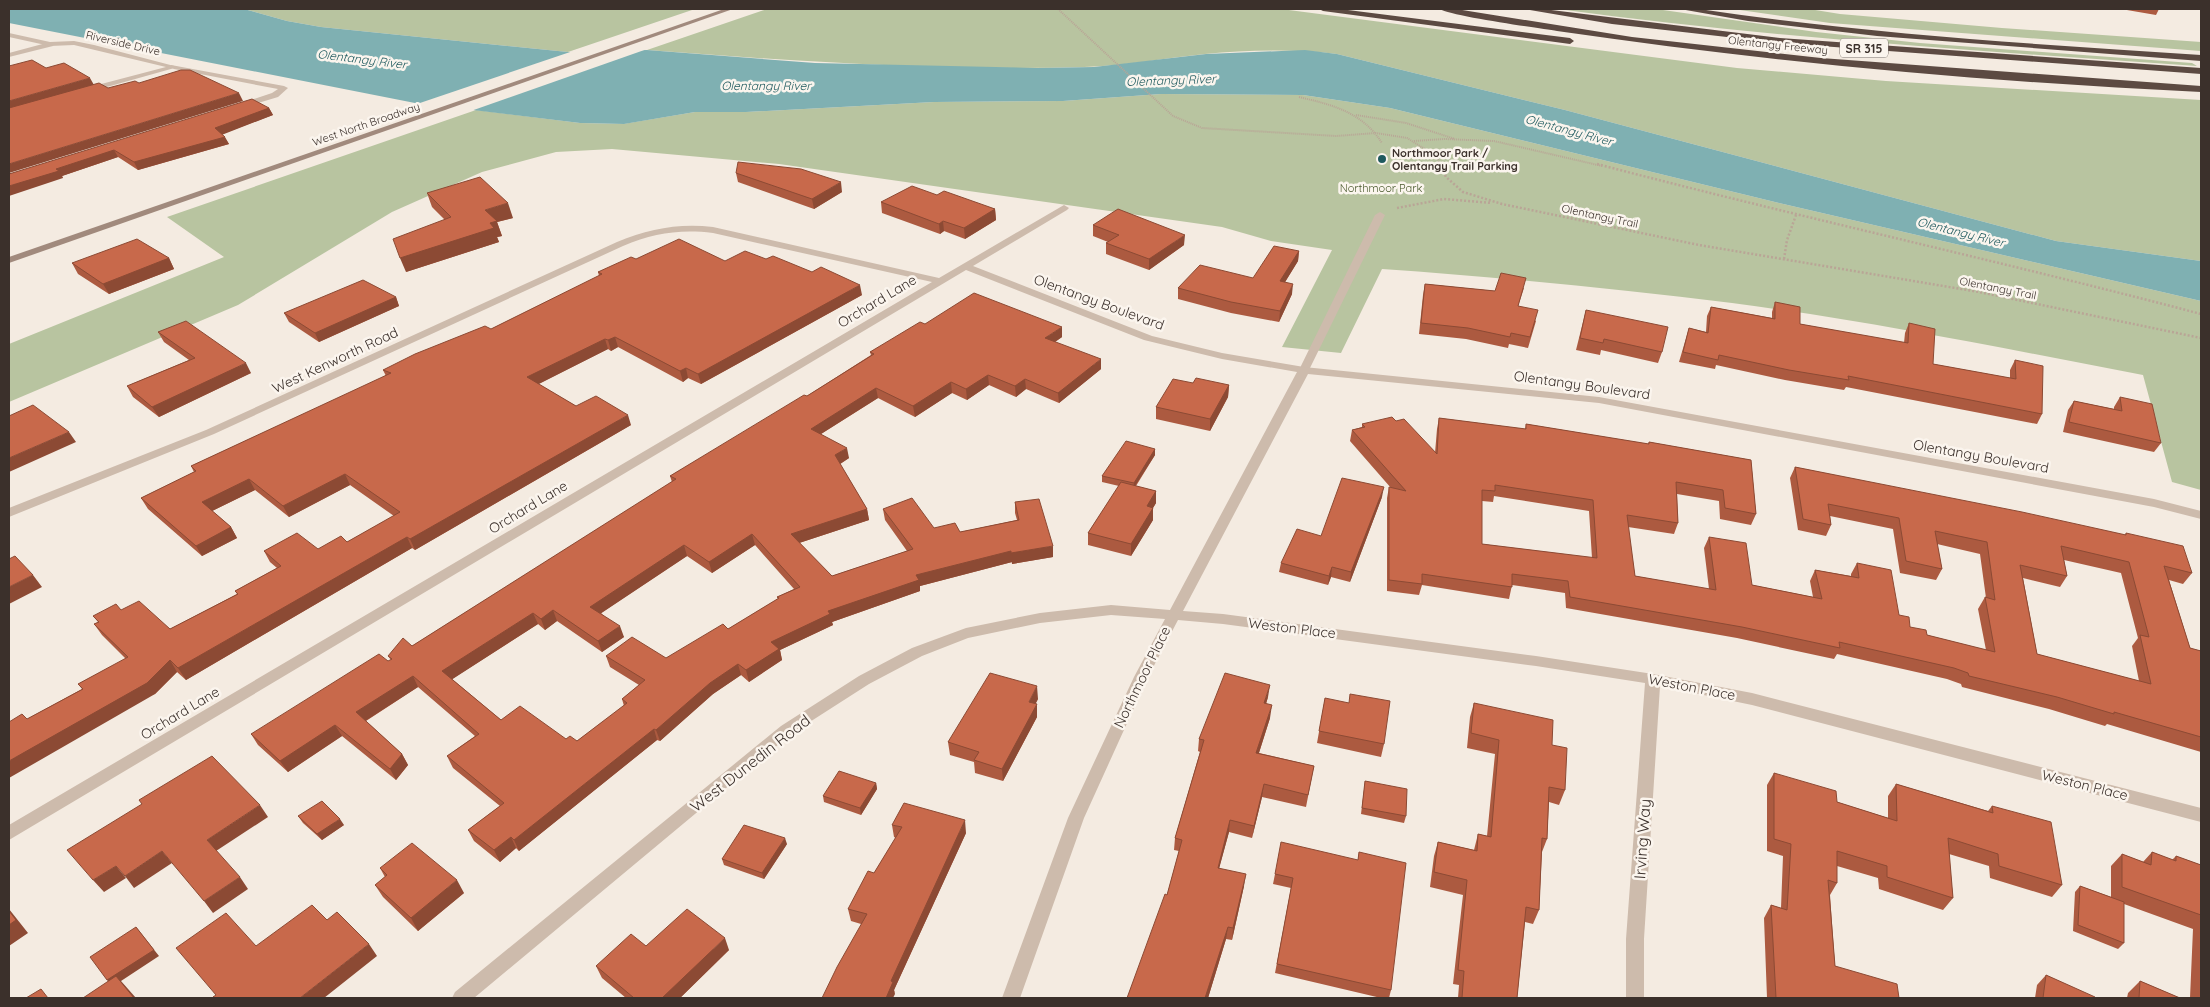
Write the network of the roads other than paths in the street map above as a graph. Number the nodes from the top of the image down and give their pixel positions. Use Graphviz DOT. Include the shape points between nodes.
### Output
graph roads {
  1 [pos="1323,9"];
  2 [pos="1444,9"];
  3 [pos="1528,9"];
  4 [pos="1684,9"];
  5 [pos="727,10"];
  6 [pos="9,35"];
  7 [pos="1580,42"];
  8 [pos="50,44"];
  9 [pos="1599,44"];
  10 [pos="9,55"];
  11 [pos="1770,56"];
  12 [pos="2201,58"];
  13 [pos="174,67"];
  14 [pos="2201,71"];
  15 [pos="2201,89"];
  16 [pos="82,92"];
  17 [pos="230,110"];
  18 [pos="1064,208"];
  19 [pos="1380,215"];
  20 [pos="9,260"];
  21 [pos="966,267"];
  22 [pos="941,281"];
  23 [pos="1304,370"];
  24 [pos="9,513"];
  25 [pos="2201,515"];
  26 [pos="1173,614"];
  27 [pos="1653,679"];
  28 [pos="2201,815"];
  29 [pos="9,833"];
  30 [pos="461,998"];
  31 [pos="1011,998"];
  32 [pos="1635,998"];
  1 -- 7 [label="highway"];
  2 -- 11 [label="highway, Olentangy Freeway / SR 315" via="1622,39"];
  3 -- 14 [label="highway, Olentangy Freeway / SR 315" via="1766,40"];
  4 -- 12 [label="highway" via="1800,26 1912,37"];
  5 -- 20 [label="main road, West North Broadway"];
  6 -- 8 [label="street, Riverside Drive"];
  8 -- 10 [label="street"];
  8 -- 13 [label="street, Riverside Drive" via="84,45"];
  9 -- 11 [label="highway" via="1714,56"];
  11 -- 15 [label="highway, Olentangy Freeway / SR 315"];
  13 -- 16 [label="street"];
  13 -- 17 [label="street, Riverside Drive" via="284,88 275,95"];
  18 -- 21 [label="street, Orchard Lane"];
  19 -- 23 [label="street, Northmoor Place"];
  21 -- 22 [label="street, Orchard Lane"];
  21 -- 23 [label="street, Olentangy Boulevard" via="1148,338 1222,356"];
  22 -- 24 [label="street, West Kenworth Road" via="713,230 670,227 620,244 210,432"];
  22 -- 29 [label="street, Orchard Lane"];
  23 -- 25 [label="street, Olentangy Boulevard" via="1598,400 2154,503"];
  23 -- 26 [label="street, Northmoor Place"];
  26 -- 27 [label="street, Weston Place" via="1526,659"];
  26 -- 30 [label="street, West Dunedin Road" via="1111,610 1040,618 966,633 917,652 864,680 786,730"];
  26 -- 31 [label="street, Northmoor Place" via="1076,818"];
  27 -- 28 [label="street, Weston Place" via="1752,699"];
  27 -- 32 [label="street, Irving Way" via="1635,939"];
}
